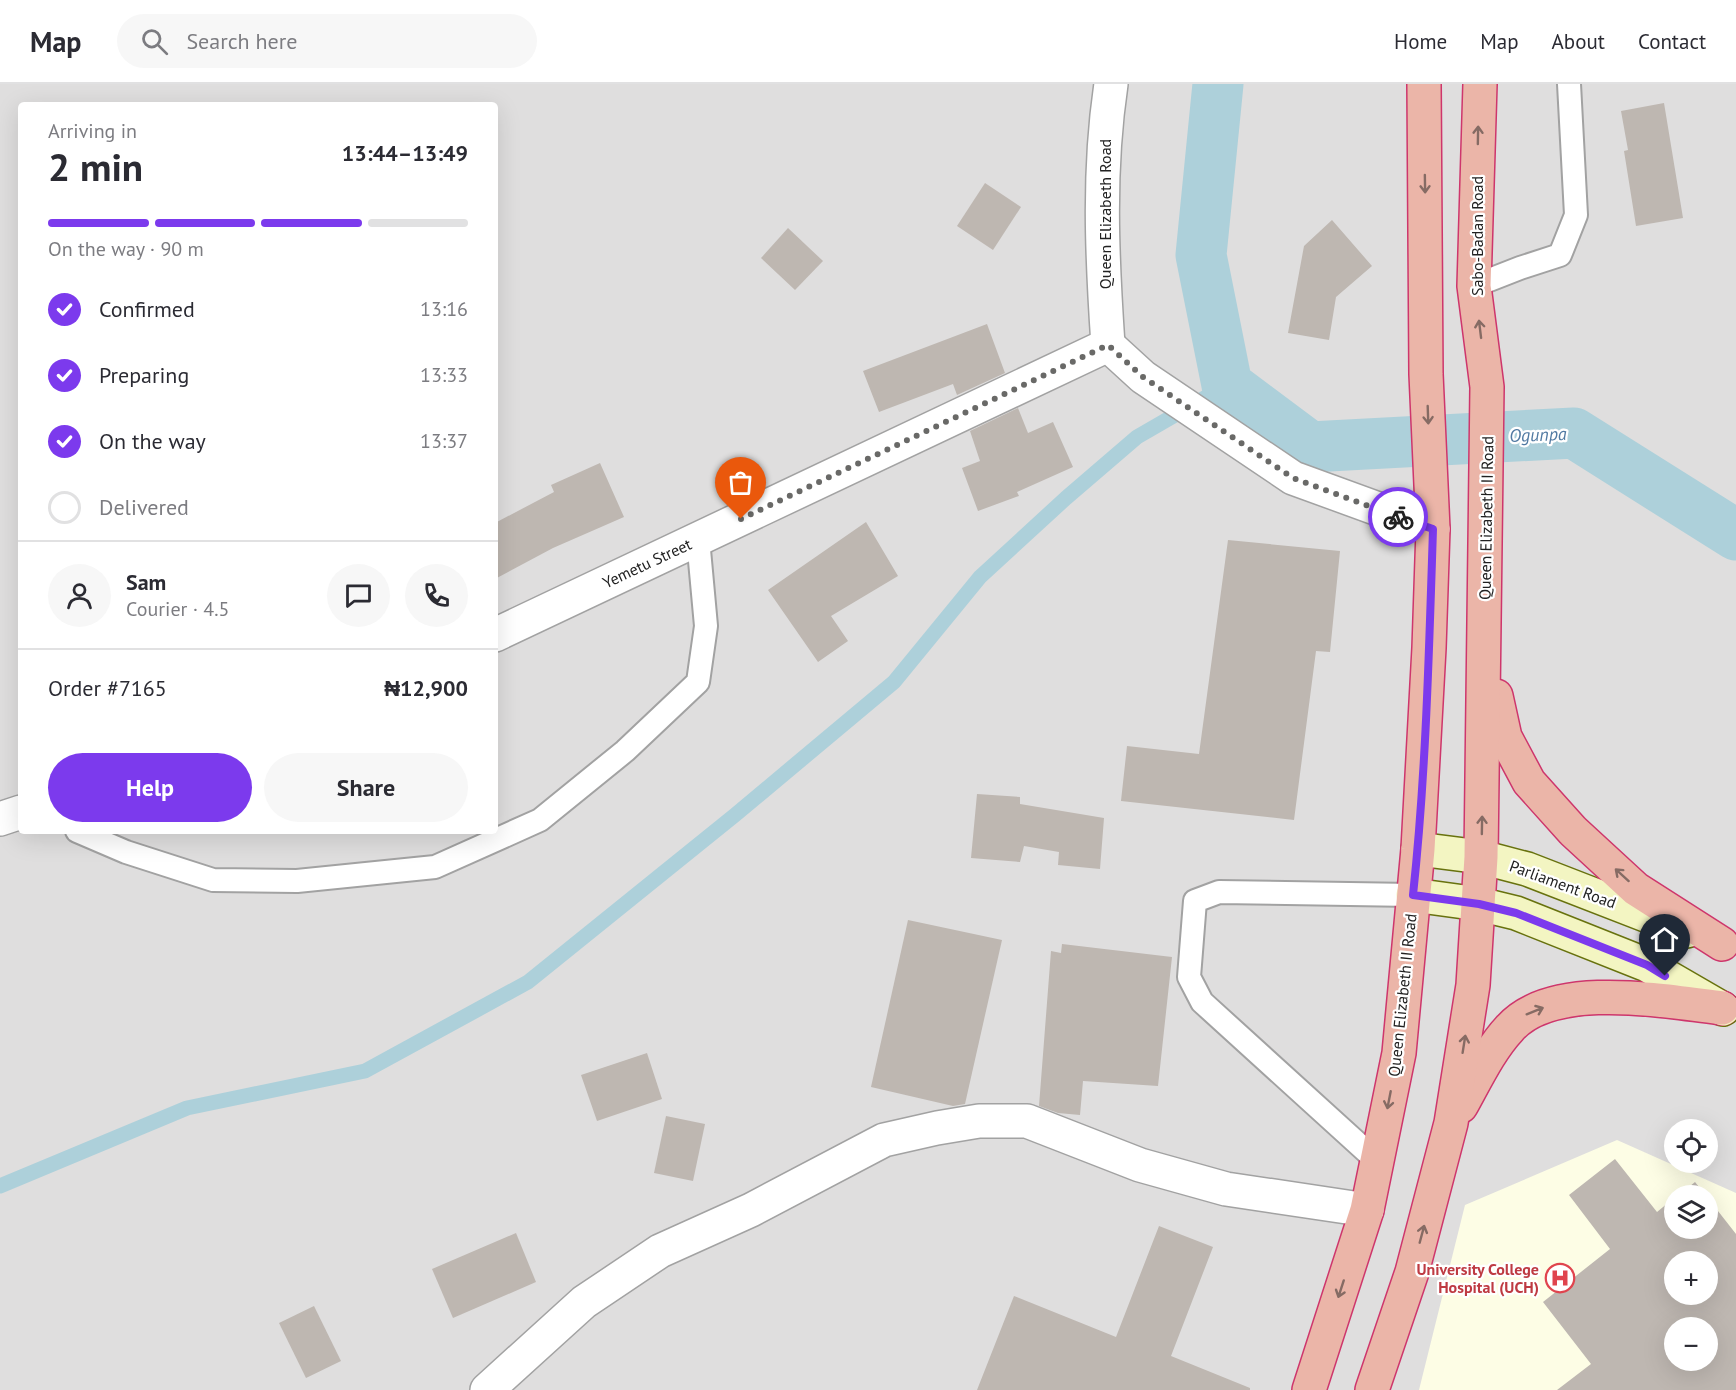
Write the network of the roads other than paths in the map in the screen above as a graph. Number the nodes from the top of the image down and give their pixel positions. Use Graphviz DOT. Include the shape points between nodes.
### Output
graph roads {
  1 [pos="1111,84"];
  2 [pos="1424,84"];
  3 [pos="1480,84"];
  4 [pos="1569,84"];
  5 [pos="1474,286"];
  6 [pos="1108,345"];
  7 [pos="1487,387"];
  8 [pos="1433,529"];
  9 [pos="698,539"];
  10 [pos="1484,609"];
  11 [pos="498,634"];
  12 [pos="18,813"];
  13 [pos="0,819"];
  14 [pos="84,834"];
  15 [pos="1418,849"];
  16 [pos="1481,858"];
  17 [pos="1413,895"];
  18 [pos="1479,904"];
  19 [pos="1729,948"];
  20 [pos="1729,1011"];
  21 [pos="1451,1123"];
  22 [pos="1377,1161"];
  23 [pos="1367,1210"];
  24 [pos="486,1390"];
  25 [pos="1309,1390"];
  26 [pos="1372,1390"];
  1 -- 6 [label="street, Queen Elizabeth Road" via="1104,131 1102,252"];
  2 -- 8 [label="highway, Queen Elizabeth II Road, one-way" via="1426,374"];
  5 -- 3 [label="highway, Sabo-Badan Road, one-way"];
  4 -- 5 [label="lane" via="1576,215 1560,255"];
  7 -- 5 [label="highway, Sabo-Badan Road, one-way"];
  6 -- 8 [label="street" via="1143,377 1293,478"];
  6 -- 9 [label="street, Yemetu Street"];
  7 -- 10 [label="highway, Queen Elizabeth II Road"];
  8 -- 15 [label="highway, Queen Elizabeth II Road"];
  9 -- 11 [label="street, Yemetu Street"];
  9 -- 14 [label="lane" via="706,626 698,682 625,751 540,820 435,867 297,881 213,880"];
  16 -- 10 [label="highway, Queen Elizabeth II Road, one-way"];
  19 -- 10 [label="highway, one-way" via="1636,889 1573,831 1529,782 1505,737 1492,679"];
  12 -- 13 [label="street"];
  15 -- 16 [label="main road, Parliament Road"];
  15 -- 17 [label="highway, Queen Elizabeth II Road"];
  16 -- 18 [label="highway, Queen Elizabeth II Road"];
  16 -- 19 [label="main road, Parliament Road" via="1527,869"];
  17 -- 18 [label="main road"];
  17 -- 22 [label="highway, Queen Elizabeth II Road, one-way" via="1399,1053"];
  17 -- 22 [label="lane" via="1219,892 1195,901 1189,976 1202,1002"];
  18 -- 20 [label="main road" via="1516,913 1647,965"];
  21 -- 18 [label="highway, Queen Elizabeth II Road, one-way" via="1473,986"];
  21 -- 20 [label="highway, one-way" via="1510,1028 1530,1012 1574,999 1630,997"];
  26 -- 21 [label="highway, Queen Elizabeth II Road, one-way" via="1412,1272"];
  22 -- 23 [label="highway, Queen Elizabeth II Road"];
  23 -- 24 [label="street" via="1226,1189 1140,1165 1027,1121 979,1120 937,1128 884,1140 751,1210 660,1251 584,1302"];
  23 -- 25 [label="highway, Queen Elizabeth II Road, one-way"];
}
